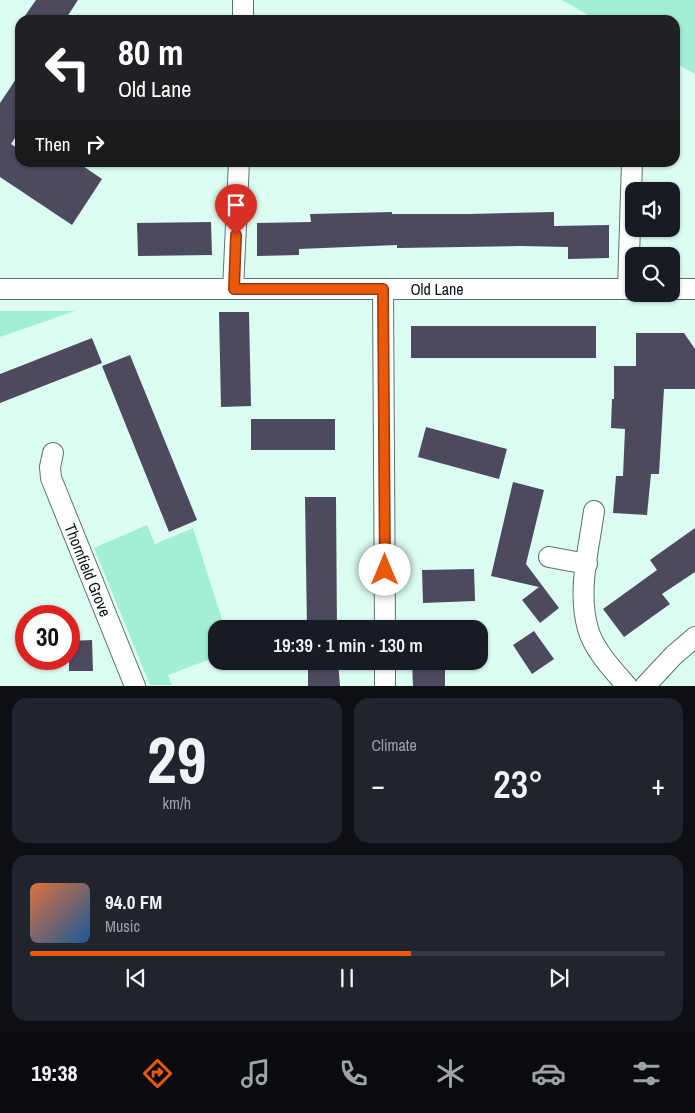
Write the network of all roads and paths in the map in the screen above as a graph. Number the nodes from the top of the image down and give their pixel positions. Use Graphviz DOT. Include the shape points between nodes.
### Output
graph roads {
  1 [pos="243,0"];
  2 [pos="243,15"];
  3 [pos="239,167"];
  4 [pos="632,167"];
  5 [pos="631,247"];
  6 [pos="0,289"];
  7 [pos="234,289"];
  8 [pos="383,289"];
  9 [pos="625,289"];
  10 [pos="680,289"];
  11 [pos="695,289"];
  12 [pos="53,453"];
  13 [pos="594,511"];
  14 [pos="549,557"];
  15 [pos="587,564"];
  16 [pos="385,620"];
  17 [pos="695,638"];
  18 [pos="385,670"];
  19 [pos="134,686"];
  20 [pos="385,686"];
  21 [pos="627,686"];
  22 [pos="645,686"];
  1 -- 2 [label="street"];
  3 -- 7 [label="street"];
  4 -- 5 [label="street"];
  6 -- 7 [label="street, Old Lane"];
  7 -- 8 [label="street, Old Lane"];
  8 -- 9 [label="street, Old Lane"];
  8 -- 16 [label="street"];
  10 -- 11 [label="street"];
  12 -- 19 [label="street, Thornfield Grove" via="51,478"];
  13 -- 15 [label="street"];
  14 -- 15 [label="street"];
  15 -- 21 [label="street" via="582,598 588,630 605,661"];
  17 -- 22 [label="street" via="674,654"];
  18 -- 20 [label="street"];
}
